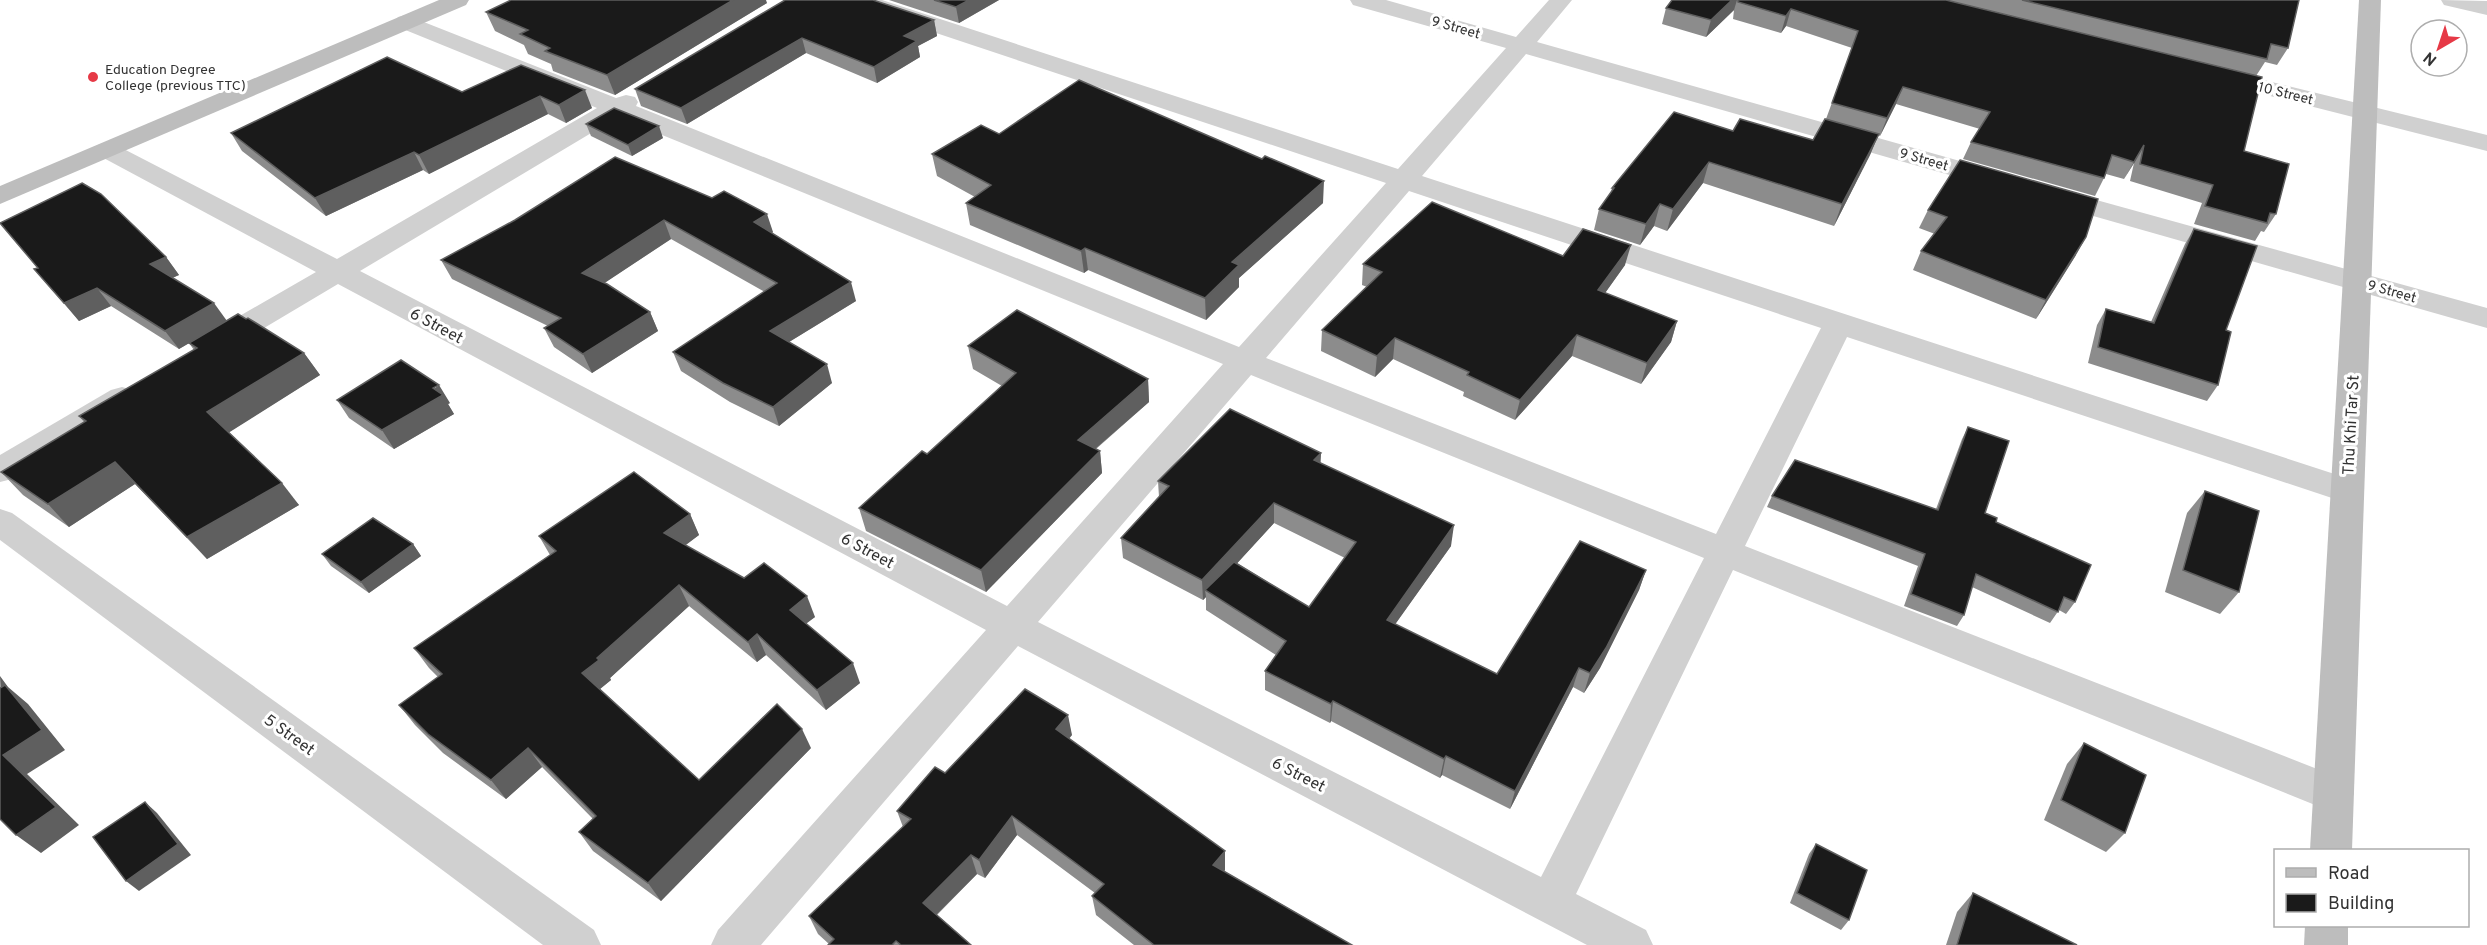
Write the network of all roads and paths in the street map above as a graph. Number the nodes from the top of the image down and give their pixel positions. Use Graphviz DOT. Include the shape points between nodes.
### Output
graph roads {
  1 [pos="458,0"];
  2 [pos="860,0"];
  3 [pos="1361,0"];
  4 [pos="1561,0"];
  5 [pos="2370,0"];
  6 [pos="2452,0"];
  7 [pos="2487,8"];
  8 [pos="406,22"];
  9 [pos="1521,45"];
  10 [pos="2194,70"];
  11 [pos="645,90"];
  12 [pos="616,108"];
  13 [pos="2365,112"];
  14 [pos="2487,143"];
  15 [pos="107,150"];
  16 [pos="1403,181"];
  17 [pos="0,196"];
  18 [pos="337,272"];
  19 [pos="2356,281"];
  20 [pos="2487,318"];
  21 [pos="1838,324"];
  22 [pos="194,356"];
  23 [pos="1244,361"];
  24 [pos="143,386"];
  25 [pos="0,470"];
  26 [pos="2347,491"];
  27 [pos="0,522"];
  28 [pos="1725,552"];
  29 [pos="1012,626"];
  30 [pos="2334,794"];
  31 [pos="2331,849"];
  32 [pos="1550,903"];
  33 [pos="2327,927"];
  34 [pos="579,945"];
  35 [pos="733,945"];
  36 [pos="1632,945"];
  37 [pos="2326,945"];
  1 -- 8 [label="street"];
  2 -- 16 [label="street"];
  3 -- 9 [label="street, 9 Street"];
  4 -- 9 [label="street"];
  5 -- 13 [label="street, Thu Khi Tar St"];
  6 -- 7 [label="street"];
  8 -- 12 [label="street"];
  8 -- 15 [label="street"];
  9 -- 16 [label="street"];
  9 -- 19 [label="street, 9 Street"];
  10 -- 13 [label="street, 10 Street"];
  11 -- 12 [label="street"];
  12 -- 18 [label="street"];
  12 -- 23 [label="street"];
  13 -- 14 [label="street, 10 Street"];
  13 -- 19 [label="street, Thu Khi Tar St"];
  15 -- 17 [label="street"];
  15 -- 18 [label="street, 6 Street"];
  16 -- 21 [label="street"];
  16 -- 23 [label="street"];
  18 -- 22 [label="street"];
  18 -- 29 [label="street, 6 Street"];
  19 -- 20 [label="street, 9 Street"];
  19 -- 26 [label="street, Thu Khi Tar St"];
  21 -- 26 [label="street"];
  21 -- 28 [label="street"];
  23 -- 28 [label="street"];
  23 -- 29 [label="street"];
  24 -- 25 [label="street"];
  26 -- 30 [label="street, Thu Khi Tar St"];
  27 -- 34 [label="street, 5 Street"];
  28 -- 30 [label="street"];
  28 -- 32 [label="street"];
  29 -- 32 [label="street, 6 Street"];
  29 -- 35 [label="street"];
  30 -- 31 [label="street, Thu Khi Tar St"];
  32 -- 36 [label="street, 6 Street"];
  33 -- 37 [label="street"];
}
